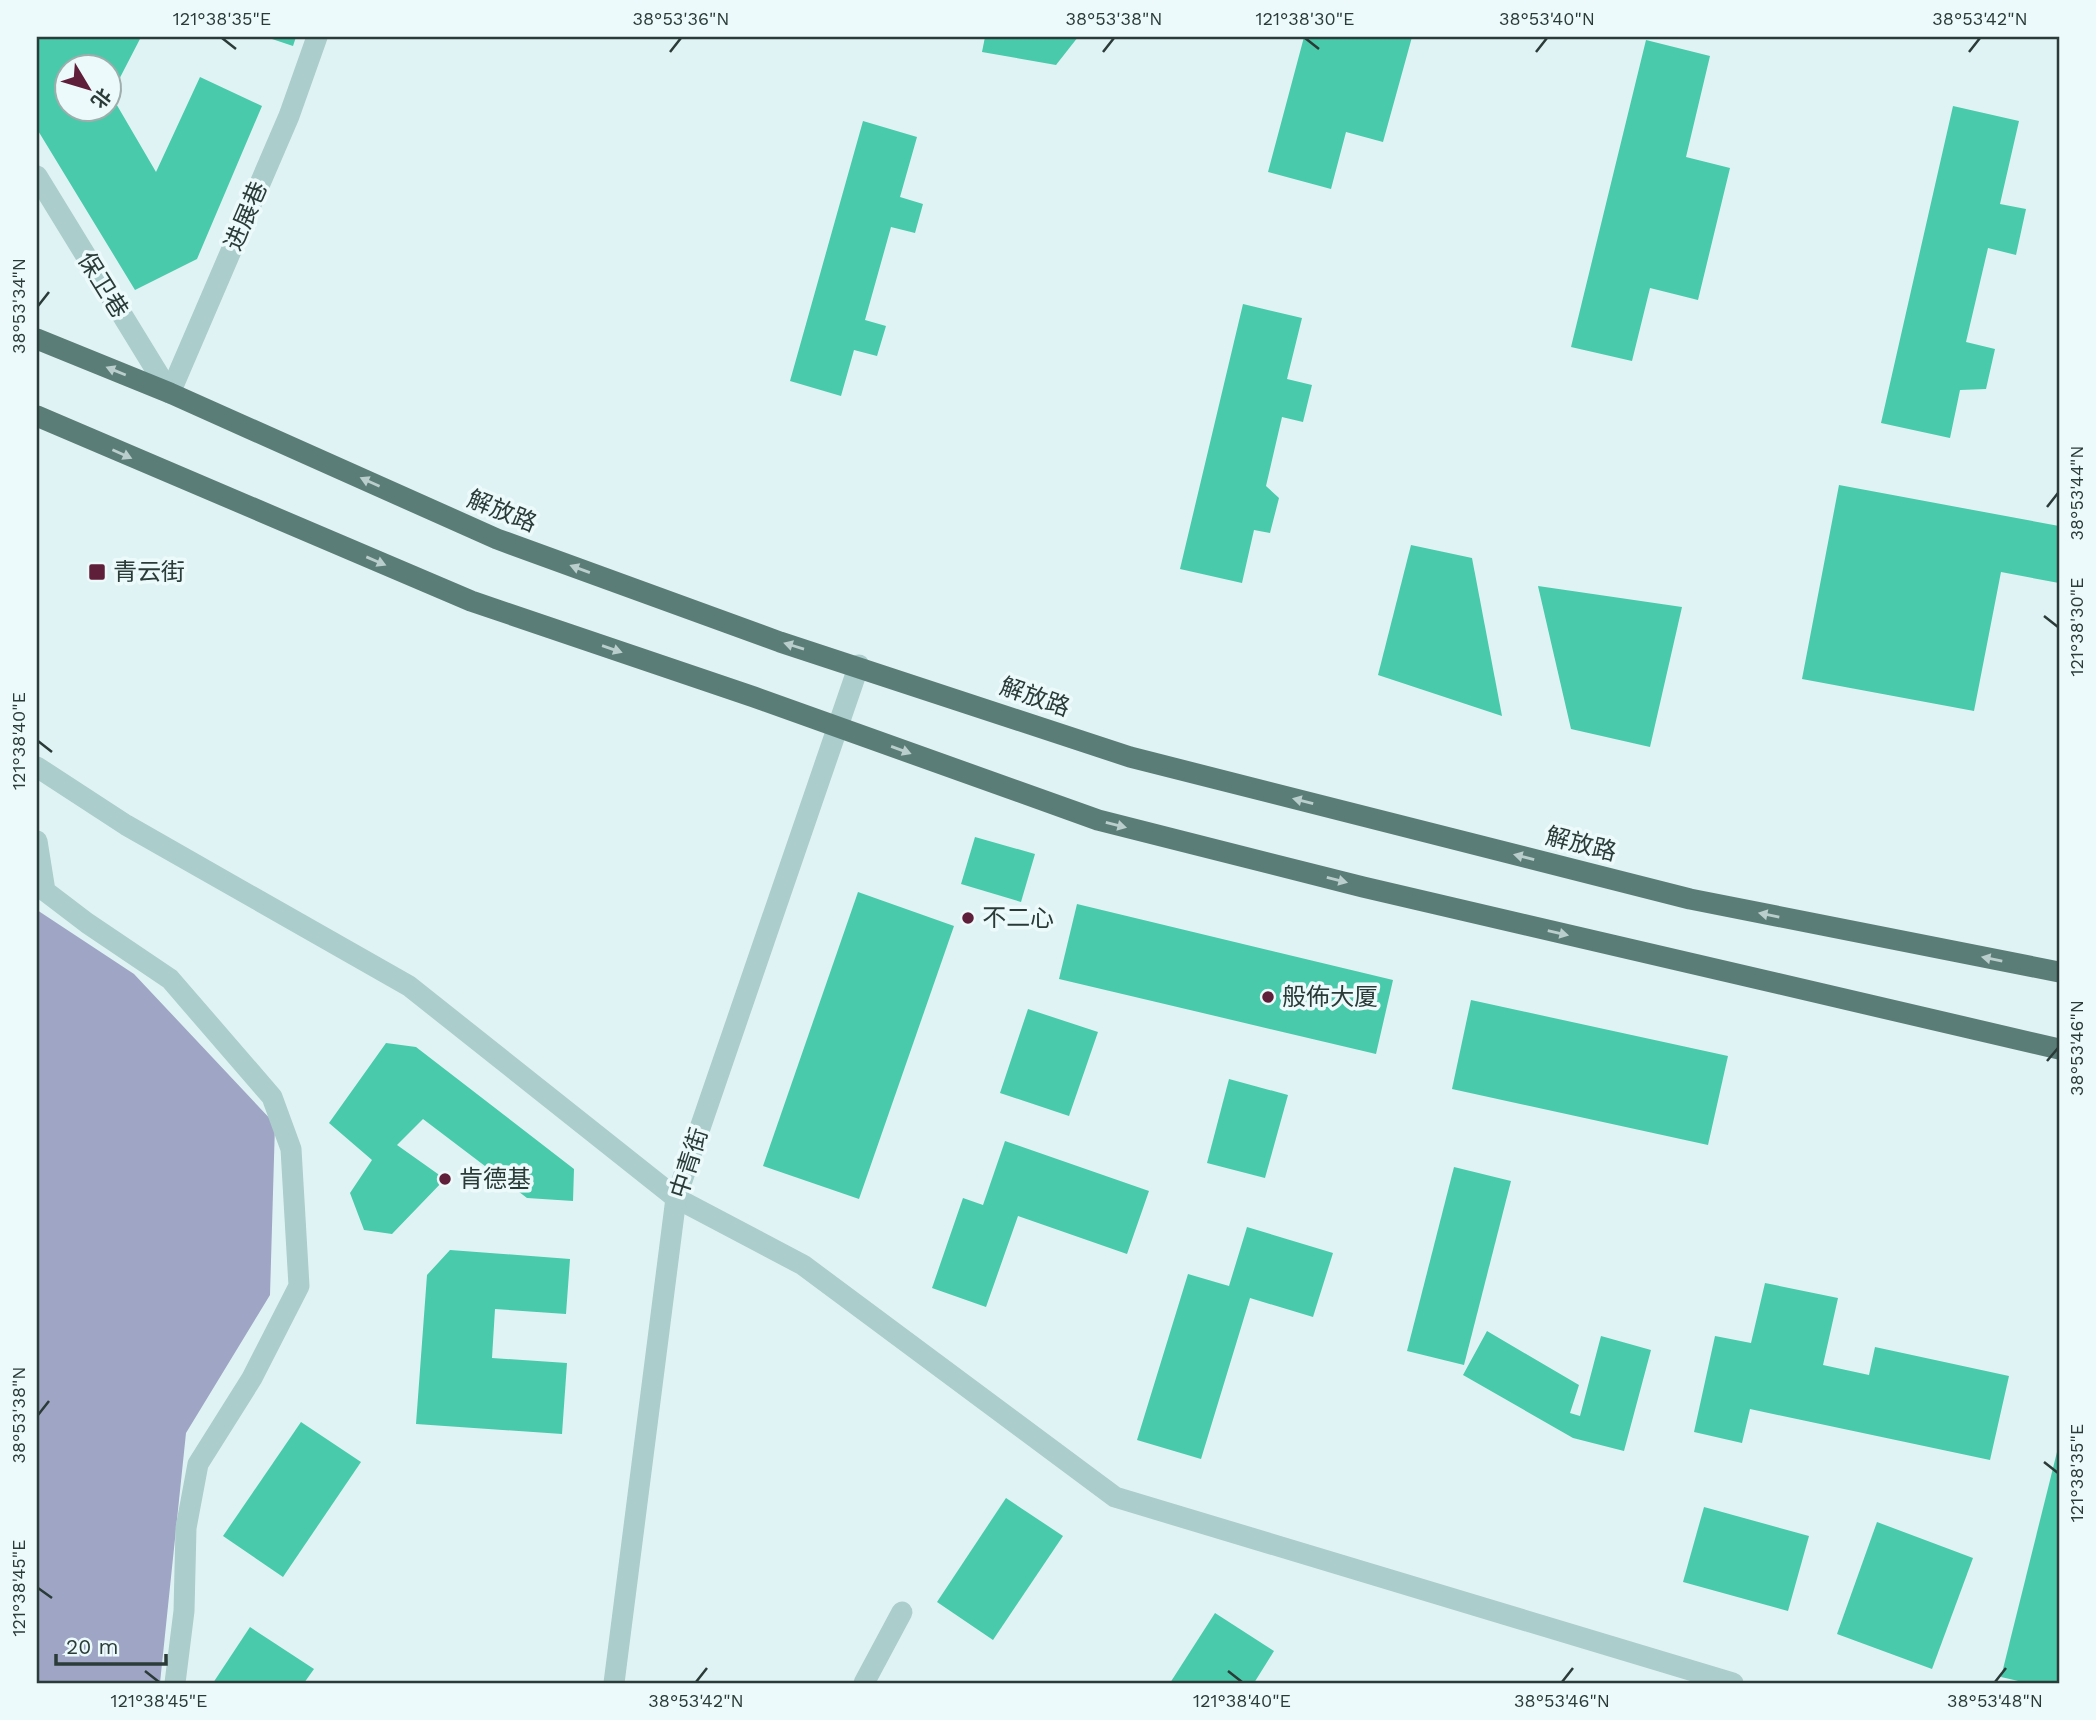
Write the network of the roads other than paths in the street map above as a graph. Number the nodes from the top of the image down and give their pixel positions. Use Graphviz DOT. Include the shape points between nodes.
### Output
graph roads {
  1 [pos="317,37"];
  2 [pos="37,176"];
  3 [pos="37,339"];
  4 [pos="170,393"];
  5 [pos="37,416"];
  6 [pos="859,665"];
  7 [pos="837,727"];
  8 [pos="37,767"];
  9 [pos="37,841"];
  10 [pos="2059,972"];
  11 [pos="2059,1049"];
  12 [pos="676,1198"];
  13 [pos="902,1612"];
  14 [pos="175,1683"];
  15 [pos="614,1683"];
  16 [pos="864,1683"];
  17 [pos="1733,1683"];
  1 -- 4 [label="street, 进展巷" via="289,116"];
  2 -- 4 [label="street, 保卫巷"];
  4 -- 3 [label="main road, 解放路, one-way"];
  6 -- 4 [label="main road, 解放路, one-way" via="780,642 497,540"];
  5 -- 7 [label="main road, one-way" via="471,601"];
  6 -- 7 [label="street, 中青街"];
  10 -- 6 [label="main road, 解放路, one-way" via="1690,899 1130,757"];
  7 -- 11 [label="main road, one-way" via="1098,820 1389,893"];
  7 -- 12 [label="street, 中青街"];
  8 -- 12 [label="street" via="126,825 409,986"];
  9 -- 14 [label="street" via="46,891 170,979 272,1097 291,1149 299,1286 252,1378 198,1464 186,1528 184,1611"];
  12 -- 15 [label="street, 中青街"];
  12 -- 17 [label="street" via="803,1265 1115,1497"];
  13 -- 16 [label="street"];
}
